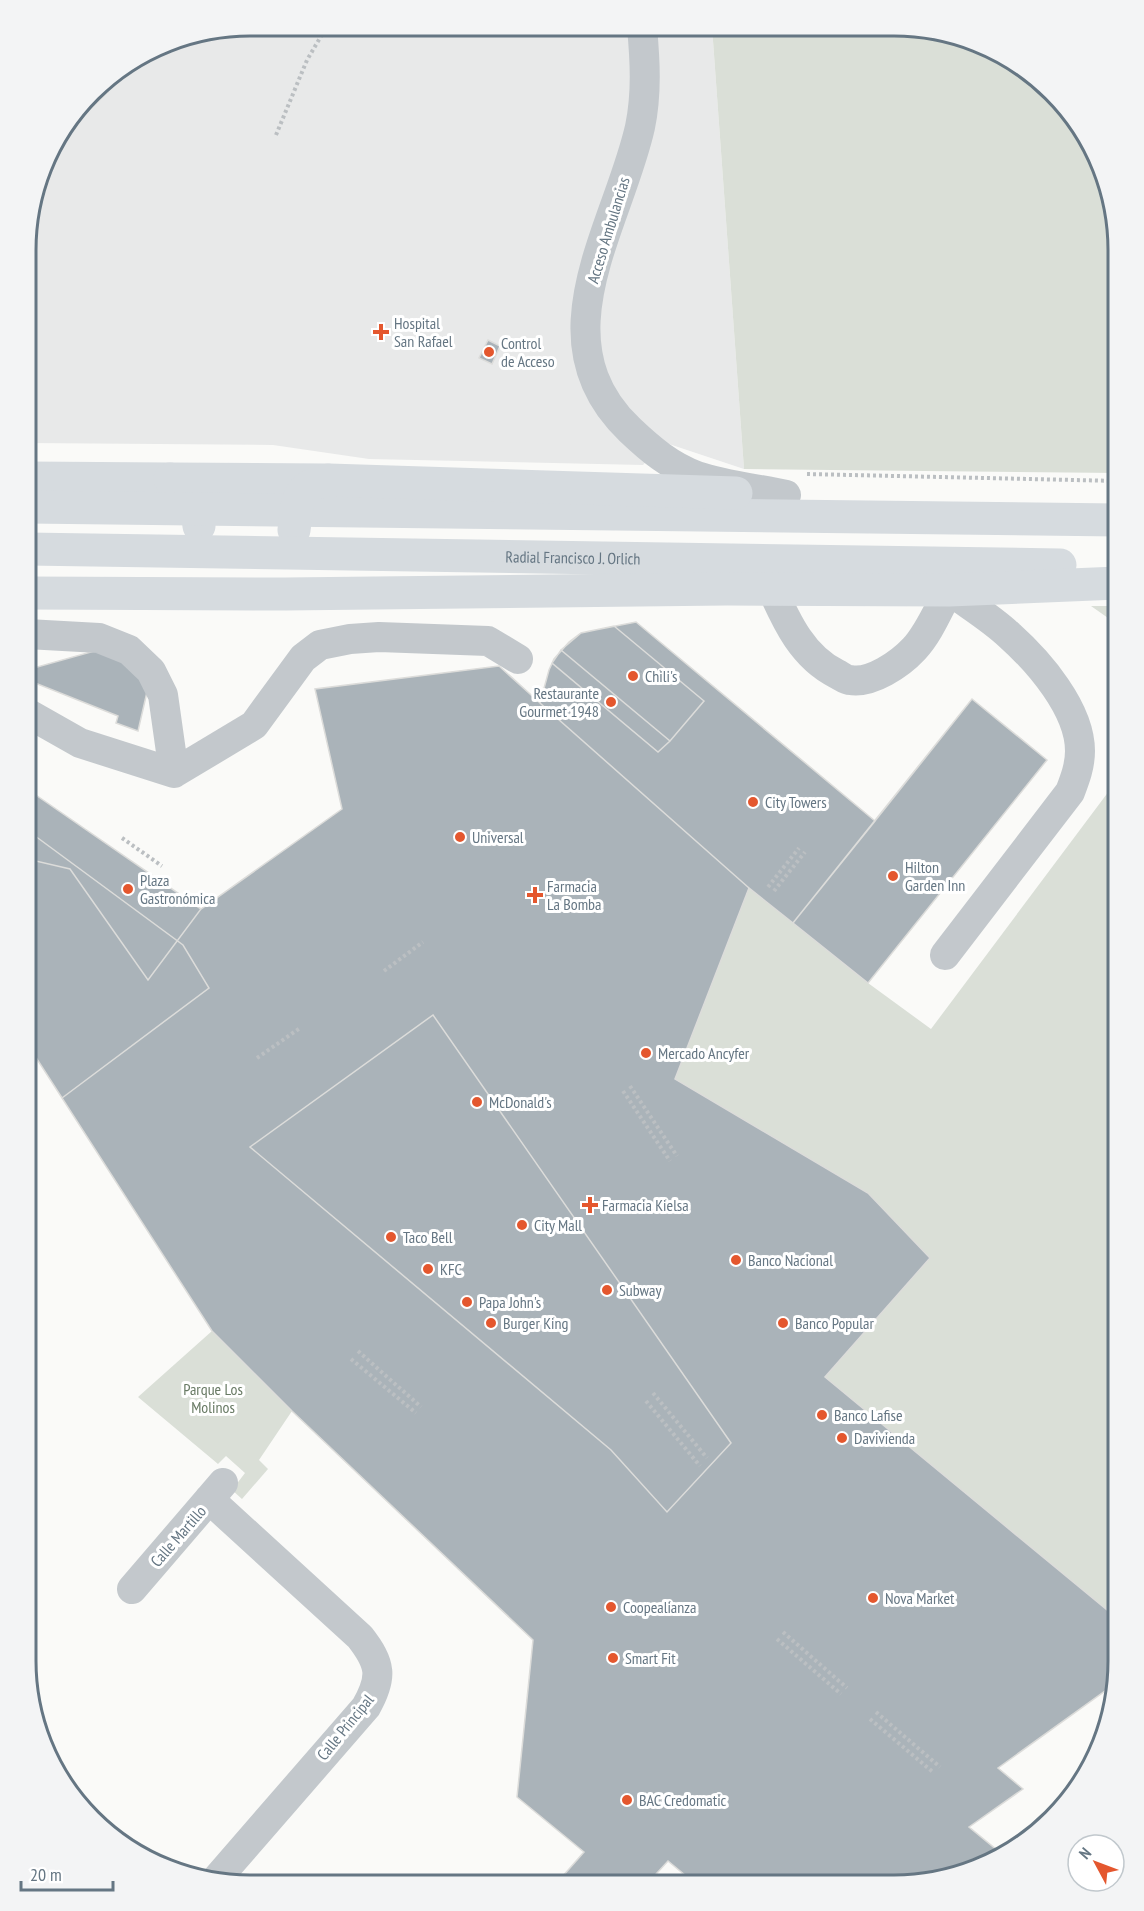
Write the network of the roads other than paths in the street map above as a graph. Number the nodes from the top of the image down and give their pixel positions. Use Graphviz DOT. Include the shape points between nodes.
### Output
graph roads {
  1 [pos="643,36"];
  2 [pos="36,478"];
  3 [pos="170,479"];
  4 [pos="329,480"];
  5 [pos="794,484"];
  6 [pos="1108,496"];
  7 [pos="36,507"];
  8 [pos="1108,520"];
  9 [pos="36,549"];
  10 [pos="1108,566"];
  11 [pos="1108,583"];
  12 [pos="772,589"];
  13 [pos="949,591"];
  14 [pos="36,593"];
  15 [pos="208,593"];
  16 [pos="285,594"];
  17 [pos="36,634"];
  18 [pos="518,659"];
  19 [pos="36,718"];
  20 [pos="174,773"];
  21 [pos="945,955"];
  22 [pos="216,1491"];
  23 [pos="132,1588"];
  24 [pos="222,1873"];
  1 -- 5 [label="street, Acceso Ambulancias" via="645,98 640,128 601,242 589,292 586,328 593,376 619,419 654,452 680,468 699,477"];
  2 -- 3 [label="main road"];
  3 -- 4 [label="main road"];
  3 -- 15 [label="main road" via="187,488 196,504"];
  4 -- 5 [label="main road"];
  4 -- 16 [label="main road" via="308,486 298,498"];
  5 -- 6 [label="main road"];
  7 -- 8 [label="main road"];
  9 -- 10 [label="main road, Radial Francisco J. Orlich"];
  11 -- 13 [label="main road"];
  12 -- 13 [label="main road"];
  12 -- 13 [label="street" via="788,624 806,650 828,669 850,680 883,672 915,648"];
  12 -- 16 [label="main road"];
  13 -- 21 [label="street" via="1008,634 1044,671 1076,724 1080,751 1070,792"];
  14 -- 15 [label="main road"];
  15 -- 16 [label="main road"];
  17 -- 20 [label="street" via="99,638 129,650 151,671 163,695"];
  18 -- 20 [label="street" via="488,641 379,637 320,645 303,658 254,725"];
  19 -- 20 [label="street" via="80,743"];
  22 -- 23 [label="street, Calle Martillo"];
  22 -- 24 [label="street, Calle Principal" via="360,1637 377,1666 376,1689 366,1707"];
}
